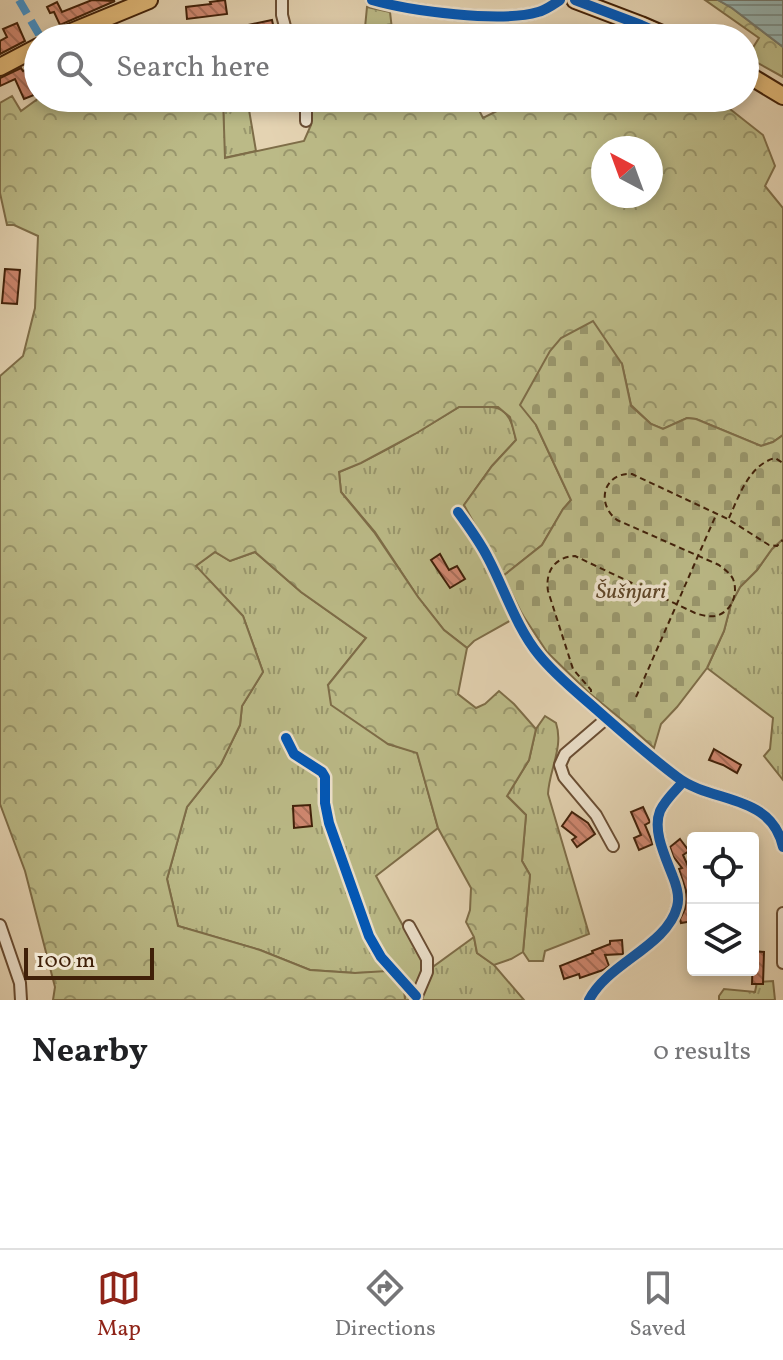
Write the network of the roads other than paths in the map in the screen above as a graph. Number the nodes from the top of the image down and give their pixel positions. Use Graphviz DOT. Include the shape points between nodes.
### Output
graph roads {
  1 [pos="149,0"];
  2 [pos="282,0"];
  3 [pos="372,0"];
  4 [pos="560,0"];
  5 [pos="575,0"];
  6 [pos="91,24"];
  7 [pos="284,24"];
  8 [pos="636,24"];
  9 [pos="24,54"];
  10 [pos="0,67"];
  11 [pos="759,81"];
  12 [pos="783,96"];
  13 [pos="306,112"];
  14 [pos="306,121"];
  15 [pos="458,512"];
  16 [pos="607,718"];
  17 [pos="286,738"];
  18 [pos="683,782"];
  19 [pos="613,846"];
  20 [pos="783,847"];
  21 [pos="783,913"];
  22 [pos="0,925"];
  23 [pos="409,926"];
  24 [pos="783,963"];
  25 [pos="416,998"];
  26 [pos="21,1000"];
  27 [pos="589,1000"];
  1 -- 6 [label="main road"];
  2 -- 7 [label="street"];
  3 -- 4 [label="street" via="480,15 539,12"];
  5 -- 8 [label="main road"];
  9 -- 10 [label="main road"];
  11 -- 12 [label="main road"];
  13 -- 14 [label="street"];
  15 -- 16 [label="street" via="539,655"];
  16 -- 18 [label="street"];
  16 -- 19 [label="street" via="565,754 560,765"];
  17 -- 25 [label="street" via="294,754 325,777 329,823 369,936"];
  18 -- 20 [label="street" via="757,809 781,836"];
  18 -- 27 [label="street" via="664,805 657,824 677,887 677,909 663,930 599,983"];
  21 -- 24 [label="street"];
  22 -- 26 [label="street"];
  23 -- 25 [label="street" via="428,965"];
}
